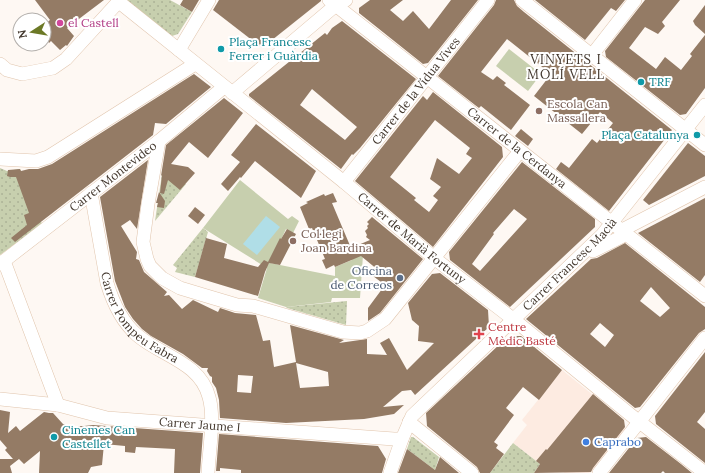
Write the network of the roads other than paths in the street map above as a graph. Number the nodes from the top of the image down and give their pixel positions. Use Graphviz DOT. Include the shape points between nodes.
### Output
graph roads {
  1 [pos="210,0"];
  2 [pos="488,0"];
  3 [pos="522,0"];
  4 [pos="635,0"];
  5 [pos="120,1"];
  6 [pos="337,2"];
  7 [pos="179,50"];
  8 [pos="592,55"];
  9 [pos="0,64"];
  10 [pos="196,64"];
  11 [pos="427,77"];
  12 [pos="228,90"];
  13 [pos="705,105"];
  14 [pos="685,130"];
  15 [pos="705,145"];
  16 [pos="158,147"];
  17 [pos="520,150"];
  18 [pos="0,159"];
  19 [pos="344,182"];
  20 [pos="705,187"];
  21 [pos="91,194"];
  22 [pos="612,224"];
  23 [pos="624,232"];
  24 [pos="593,251"];
  25 [pos="434,258"];
  26 [pos="2,262"];
  27 [pos="705,296"];
  28 [pos="513,319"];
  29 [pos="705,338"];
  30 [pos="0,399"];
  31 [pos="58,405"];
  32 [pos="409,422"];
  33 [pos="640,422"];
  34 [pos="211,426"];
  35 [pos="402,438"];
  36 [pos="702,472"];
  37 [pos="208,473"];
  38 [pos="390,473"];
  39 [pos="472,473"];
  40 [pos="599,473"];
  1 -- 7 [label="street"];
  2 -- 11 [label="street, Carrer de la Vídua Vives"];
  3 -- 8 [label="street"];
  4 -- 8 [label="street"];
  5 -- 7 [label="street, Carrer de Marià Fortuny"];
  5 -- 9 [label="street" via="66,59 53,68 22,74 7,70"];
  6 -- 11 [label="street, Carrer de la Cerdanya"];
  6 -- 12 [label="street" via="271,61"];
  7 -- 10 [label="street, Carrer de Marià Fortuny"];
  8 -- 14 [label="street"];
  10 -- 12 [label="street, Carrer de Marià Fortuny"];
  10 -- 18 [label="street" via="48,157 36,161"];
  11 -- 17 [label="street, Carrer de la Cerdanya"];
  11 -- 19 [label="street, Carrer de la Vídua Vives"];
  12 -- 16 [label="street, Carrer Montevideo"];
  12 -- 19 [label="street, Carrer de Marià Fortuny"];
  13 -- 14 [label="street"];
  14 -- 15 [label="street"];
  14 -- 22 [label="street, Carrer Francesc Macià"];
  16 -- 21 [label="street, Carrer Montevideo"];
  16 -- 25 [label="street" via="148,204 144,250 150,266 162,278 180,288 343,332 360,333 385,319"];
  17 -- 22 [label="street, Carrer de la Cerdanya"];
  17 -- 25 [label="street"];
  19 -- 25 [label="street, Carrer de Marià Fortuny"];
  20 -- 23 [label="street" via="626,228"];
  21 -- 26 [label="street, Carrer Montevideo"];
  21 -- 34 [label="street, Carrer Pompeu Fabra" via="107,283 116,308 137,335 183,363 202,380 211,405"];
  22 -- 23 [label="street, Carrer de la Cerdanya"];
  22 -- 28 [label="street, Carrer Francesc Macià"];
  23 -- 24 [label="street" via="621,237"];
  23 -- 27 [label="street, Carrer de la Cerdanya"];
  25 -- 28 [label="street, Carrer de Marià Fortuny"];
  26 -- 31 [label="street"];
  28 -- 32 [label="street, Carrer Francesc Macià" via="412,416"];
  28 -- 33 [label="street, Carrer de Marià Fortuny"];
  29 -- 33 [label="street"];
  30 -- 31 [label="street, Carrer Jaume I"];
  31 -- 34 [label="street, Carrer Jaume I" via="107,418"];
  32 -- 35 [label="street, Carrer Francesc Macià"];
  32 -- 39 [label="street"];
  33 -- 36 [label="street, Carrer de Marià Fortuny"];
  33 -- 40 [label="street"];
  34 -- 35 [label="street, Carrer Jaume I"];
  34 -- 37 [label="street, Carrer Pompeu Fabra"];
  35 -- 38 [label="street, Carrer Francesc Macià"];
}
